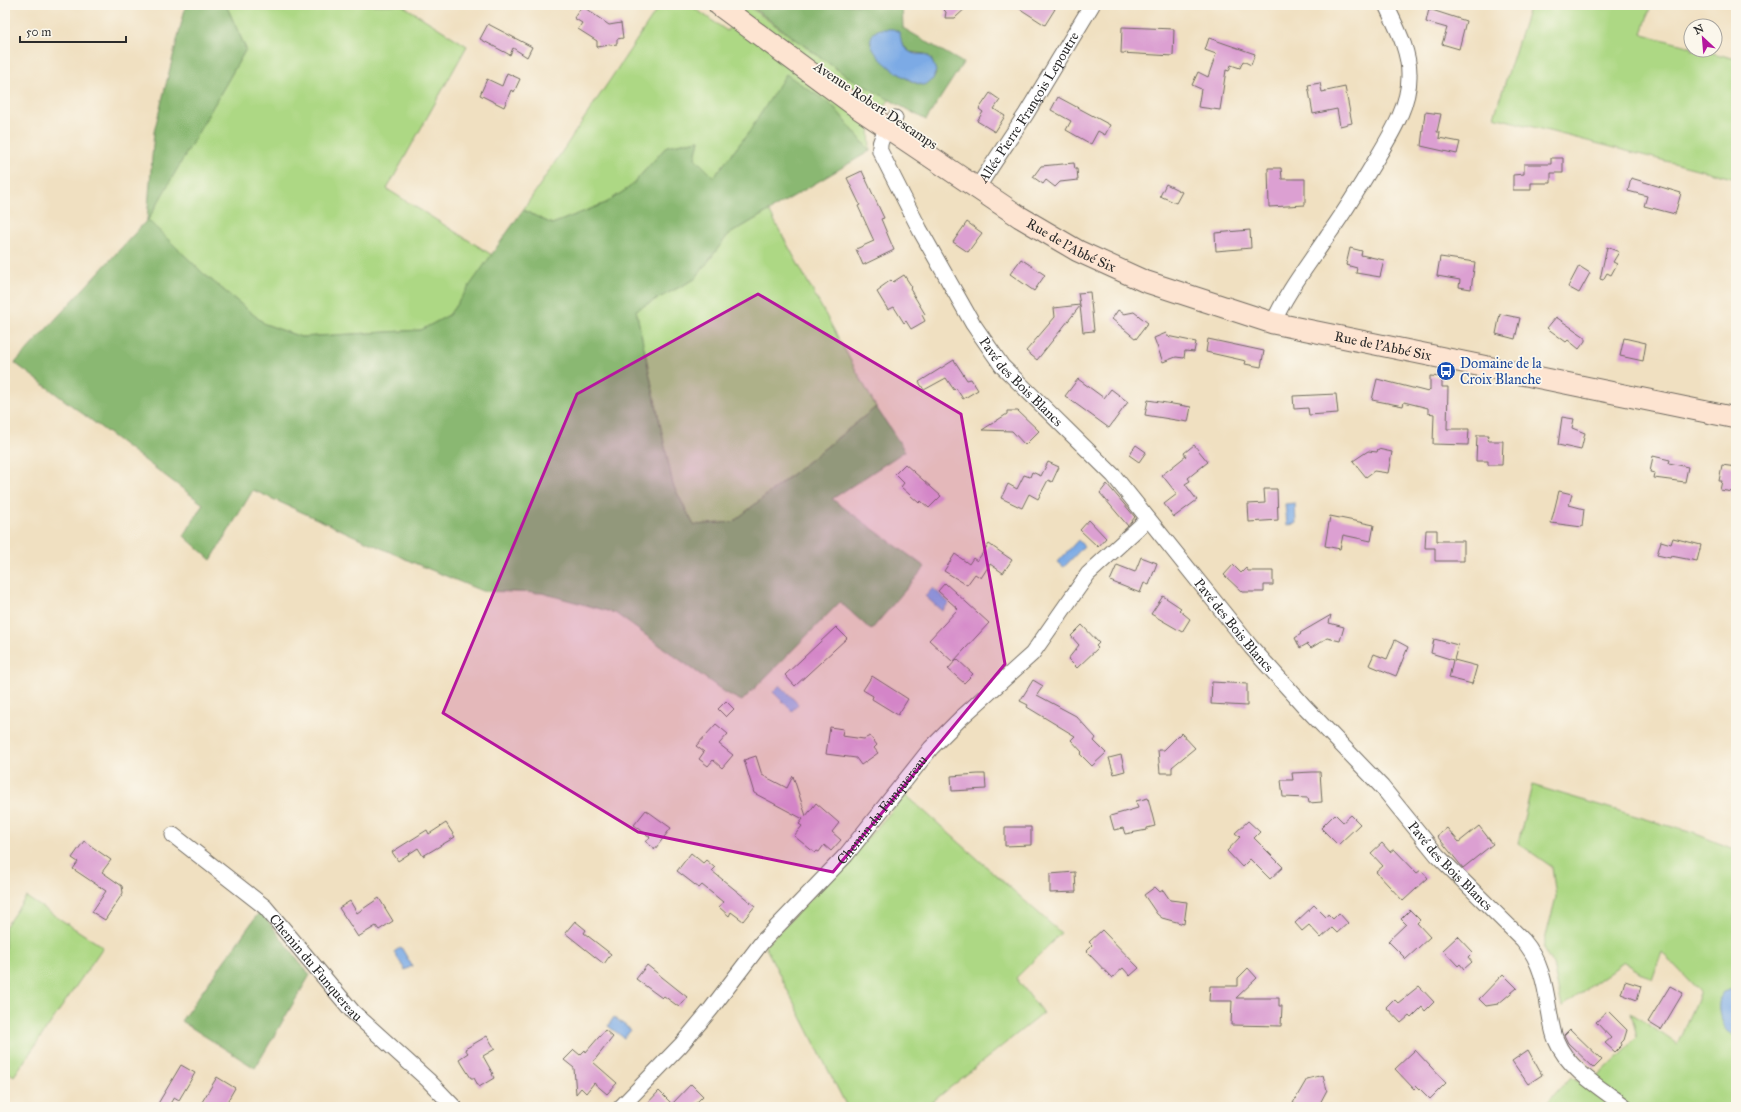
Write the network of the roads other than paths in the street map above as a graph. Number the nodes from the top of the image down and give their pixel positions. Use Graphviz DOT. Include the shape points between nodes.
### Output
graph roads {
  1 [pos="719,5"];
  2 [pos="722,5"];
  3 [pos="1092,5"];
  4 [pos="1386,5"];
  5 [pos="892,123"];
  6 [pos="980,183"];
  7 [pos="1021,211"];
  8 [pos="1273,323"];
  9 [pos="1736,418"];
  10 [pos="1148,519"];
  11 [pos="174,835"];
  12 [pos="454,1107"];
  13 [pos="621,1107"];
  14 [pos="1626,1107"];
  1 -- 5 [label="main road, Avenue Robert Descamps"];
  2 -- 5 [label="main road, Avenue Robert Descamps"];
  3 -- 6 [label="street, Allée Pierre François Lepoutre" via="1026,114"];
  4 -- 8 [label="street" via="1402,39 1408,62 1409,84 1405,102 1382,150 1345,212 1283,302"];
  5 -- 6 [label="main road, Avenue Robert Descamps"];
  5 -- 10 [label="street, Pavé des Bois Blancs" via="880,144 880,151 920,230 982,338 1011,376 1106,468"];
  6 -- 7 [label="main road, Avenue Robert Descamps"];
  7 -- 8 [label="main road, Rue de l'Abbé Six" via="1116,261 1198,299"];
  8 -- 9 [label="main road, Rue de l'Abbé Six"];
  10 -- 13 [label="street, Chemin du Funquereau" via="1088,574 1032,654 931,748 846,855 762,942 681,1045"];
  10 -- 14 [label="street, Pavé des Bois Blancs" via="1261,658 1382,787 1437,855 1529,947 1541,968 1553,1031 1559,1047 1580,1071"];
  11 -- 12 [label="street, Chemin du Funquereau" via="265,907 353,1012"];
}
